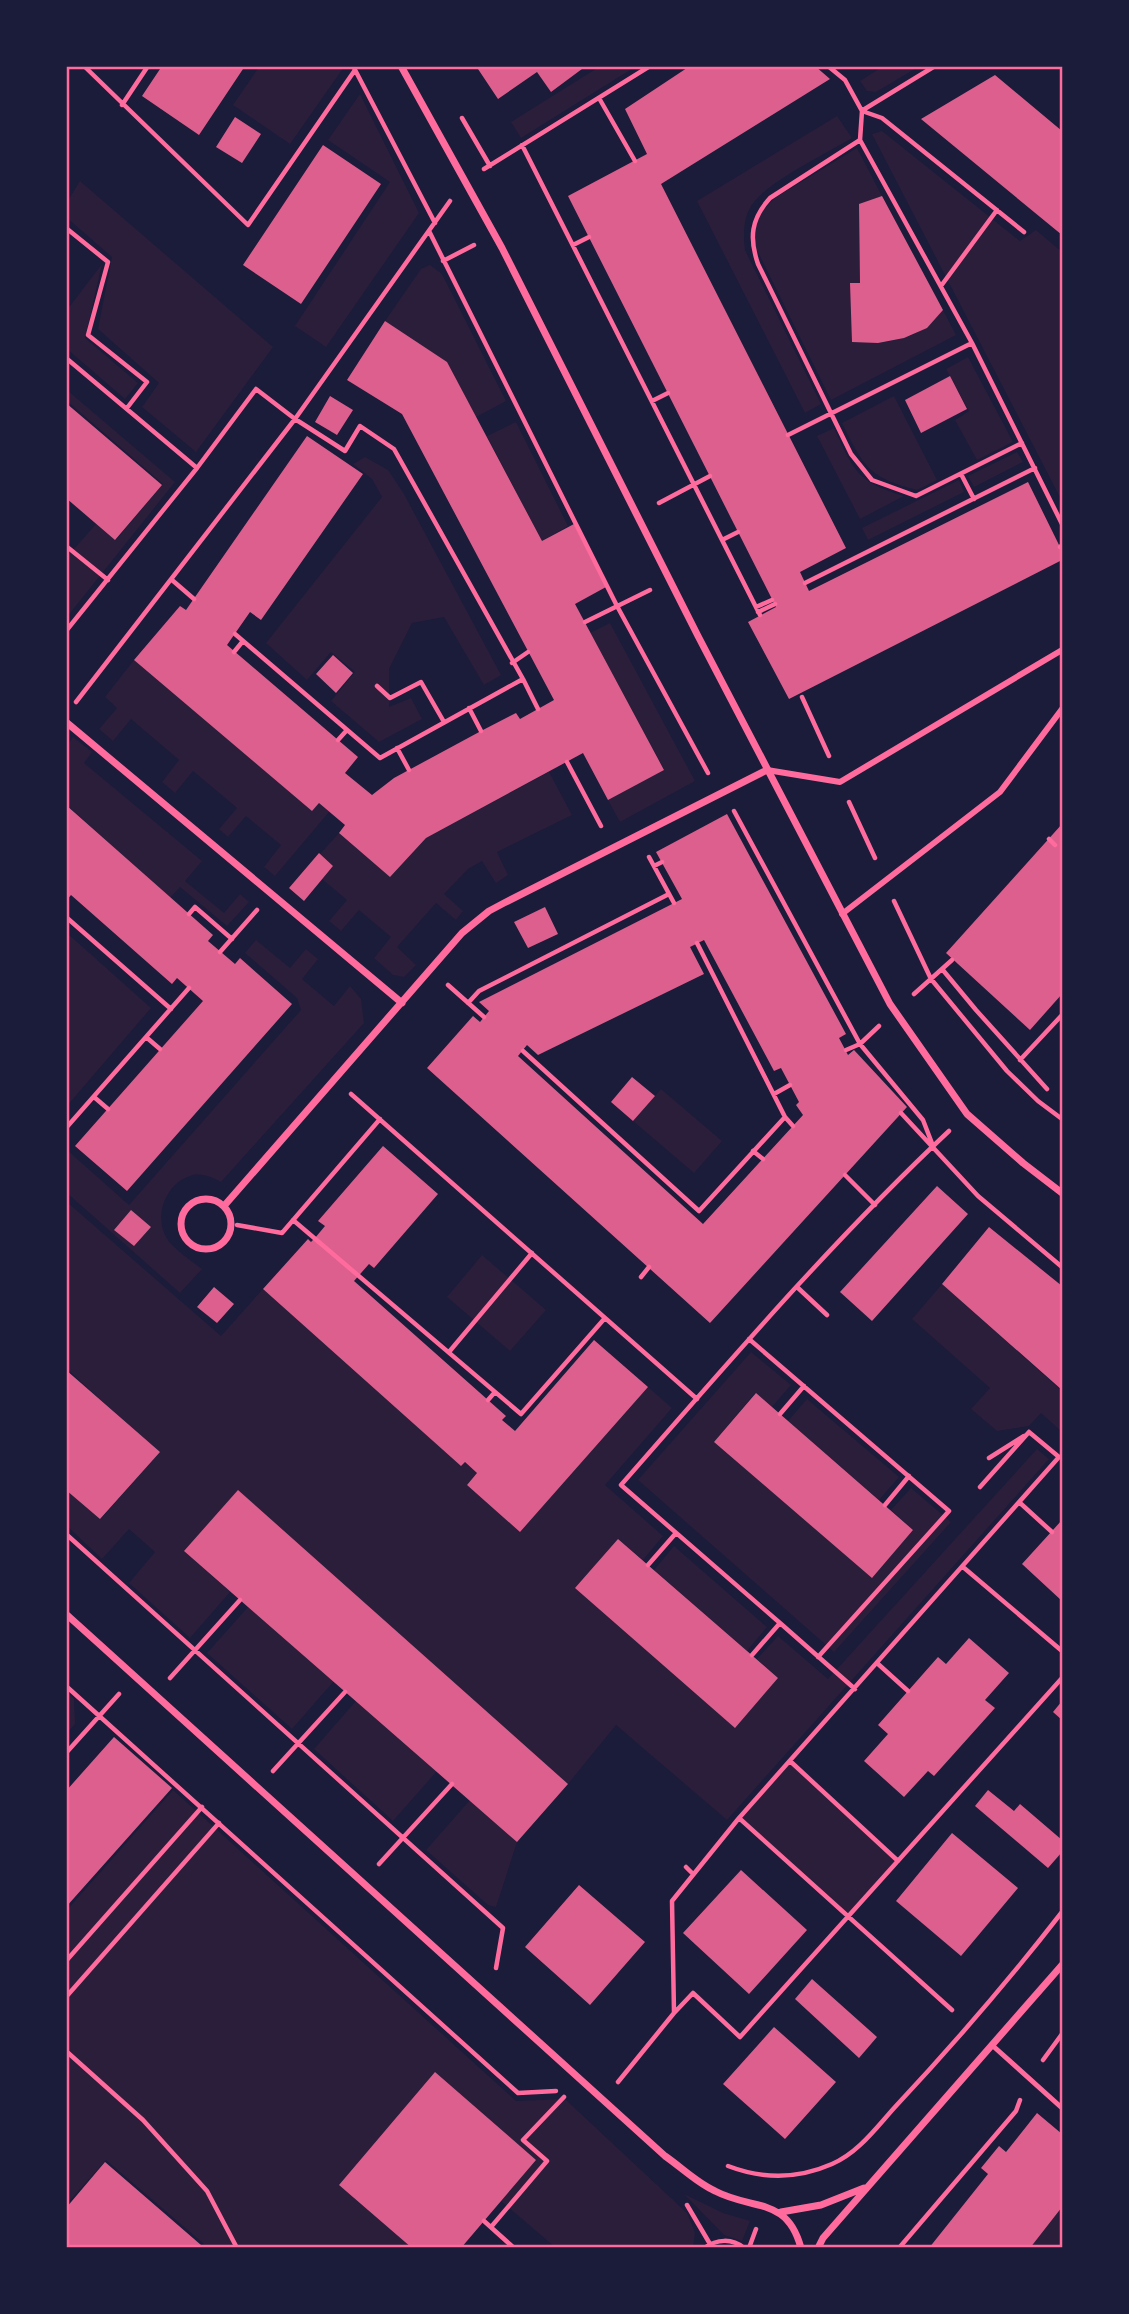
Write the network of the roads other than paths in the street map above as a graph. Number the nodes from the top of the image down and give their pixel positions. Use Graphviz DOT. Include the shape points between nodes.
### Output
graph roads {
  1 [pos="401,66"];
  2 [pos="1062,650"];
  3 [pos="1062,709"];
  4 [pos="66,722"];
  5 [pos="767,771"];
  6 [pos="842,914"];
  7 [pos="402,1003"];
  8 [pos="1062,1193"];
  9 [pos="224,1206"];
  10 [pos="66,1614"];
  11 [pos="1062,1965"];
  12 [pos="993,2046"];
  13 [pos="1062,2108"];
  14 [pos="867,2186"];
  15 [pos="781,2212"];
  16 [pos="802,2248"];
  17 [pos="818,2248"];
  1 -- 5 [label="street" via="495,234"];
  2 -- 5 [label="street" via="840,782"];
  3 -- 6 [label="street" via="1000,792"];
  4 -- 7 [label="street"];
  5 -- 6 [label="street"];
  5 -- 7 [label="street" via="489,911 463,933"];
  6 -- 8 [label="street" via="895,1012 967,1114"];
  7 -- 9 [label="street"];
  9 -- 9 [label="street" via="196,1200 181,1217 183,1236 199,1249 224,1242 232,1224"];
  10 -- 15 [label="street" via="665,2156 715,2192"];
  11 -- 12 [label="street"];
  12 -- 13 [label="lane"];
  12 -- 14 [label="street"];
  14 -- 15 [label="street" via="821,2205"];
  14 -- 17 [label="street"];
  15 -- 16 [label="street" via="796,2229"];
}
